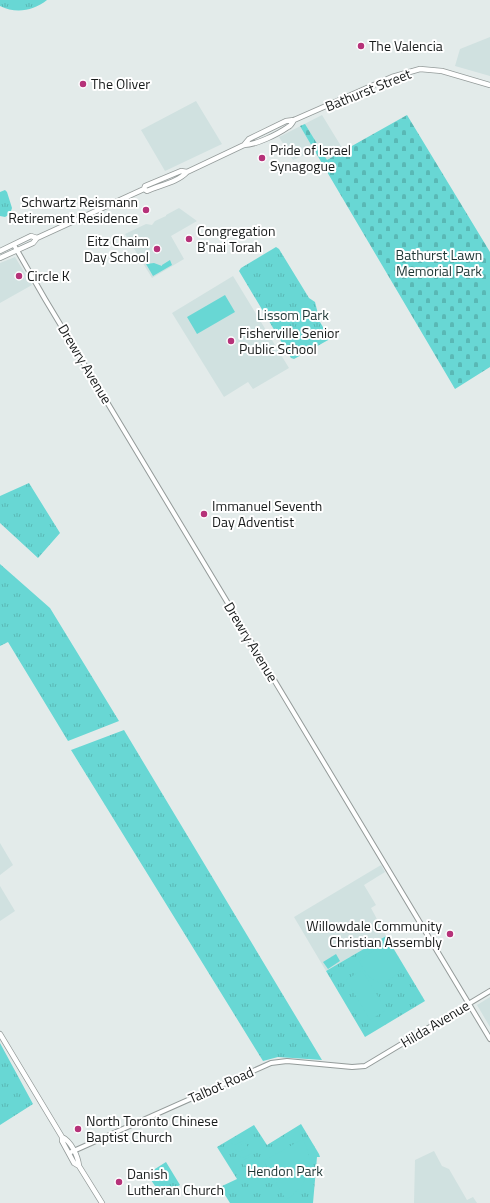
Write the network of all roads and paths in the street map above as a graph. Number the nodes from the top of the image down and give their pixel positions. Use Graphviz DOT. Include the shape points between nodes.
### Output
graph roads {
  1 [pos="490,85"];
  2 [pos="37,238"];
  3 [pos="14,245"];
  4 [pos="0,251"];
  5 [pos="17,251"];
  6 [pos="0,258"];
  7 [pos="490,991"];
  8 [pos="469,1003"];
  9 [pos="0,1034"];
  10 [pos="490,1039"];
  11 [pos="380,1057"];
  12 [pos="71,1151"];
  13 [pos="102,1203"];
  1 -- 2 [label="main road, Bathurst Street" via="442,71 420,69 392,77 294,120 290,127 251,145 244,145 187,172 181,171 145,186 144,189"];
  2 -- 3 [label="main road, Bathurst Street" via="31,236"];
  2 -- 5 [label="main road, Bathurst Street" via="33,243"];
  3 -- 4 [label="main road, Bathurst Street"];
  3 -- 5 [label="street, Drewry Avenue"];
  5 -- 6 [label="main road, Bathurst Street"];
  5 -- 8 [label="street, Drewry Avenue"];
  7 -- 8 [label="street, Hilda Avenue"];
  8 -- 10 [label="street, Drewry Avenue"];
  8 -- 11 [label="street, Hilda Avenue"];
  9 -- 12 [label="main road" via="62,1137 62,1141"];
  11 -- 12 [label="street, Talbot Road" via="365,1066 352,1067 287,1061 271,1063"];
  12 -- 13 [label="main road" via="74,1163 79,1166"];
}
